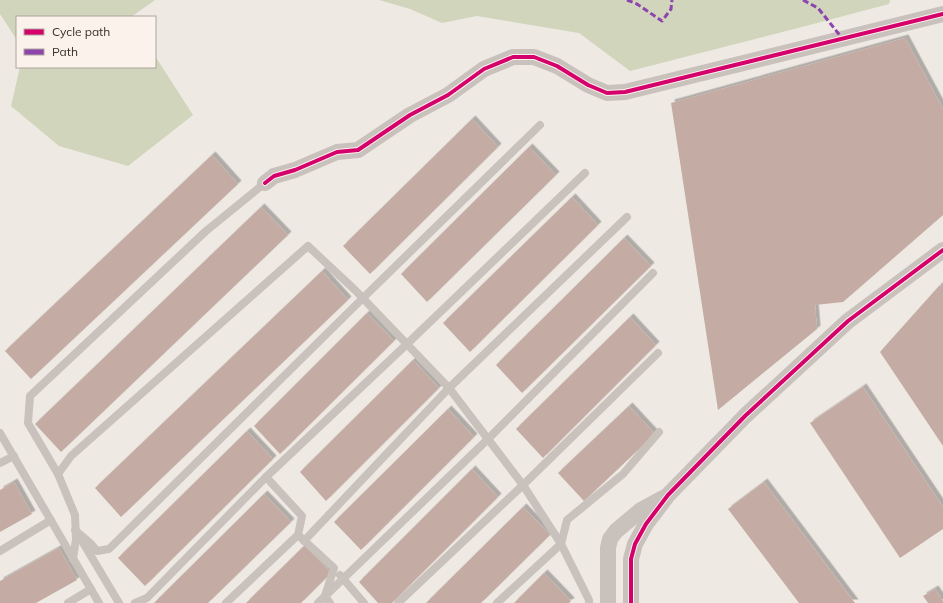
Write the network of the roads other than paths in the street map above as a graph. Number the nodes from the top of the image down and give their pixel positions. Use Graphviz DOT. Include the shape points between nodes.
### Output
graph roads {
  1 [pos="943,14"];
  2 [pos="540,125"];
  3 [pos="585,173"];
  4 [pos="265,183"];
  5 [pos="627,217"];
  6 [pos="943,250"];
  7 [pos="653,273"];
  8 [pos="363,298"];
  9 [pos="407,344"];
  10 [pos="658,353"];
  11 [pos="449,388"];
  12 [pos="659,432"];
  13 [pos="0,433"];
  14 [pos="488,440"];
  15 [pos="14,456"];
  16 [pos="0,464"];
  17 [pos="58,474"];
  18 [pos="266,477"];
  19 [pos="523,485"];
  20 [pos="668,495"];
  21 [pos="51,520"];
  22 [pos="75,530"];
  23 [pos="298,535"];
  24 [pos="304,541"];
  25 [pos="561,544"];
  26 [pos="0,551"];
  27 [pos="73,559"];
  28 [pos="334,568"];
  29 [pos="343,578"];
  30 [pos="91,589"];
  31 [pos="324,596"];
  32 [pos="587,602"];
  33 [pos="68,603"];
  34 [pos="99,603"];
  35 [pos="119,603"];
  36 [pos="135,603"];
  37 [pos="226,603"];
  38 [pos="318,603"];
  39 [pos="330,603"];
  40 [pos="364,603"];
  41 [pos="398,603"];
  42 [pos="497,603"];
  43 [pos="608,603"];
  44 [pos="631,603"];
  1 -- 4 [label="street" via="625,92 607,93 557,66 534,57 513,57 484,69 358,150 337,152 274,176"];
  2 -- 8 [label="lane"];
  3 -- 9 [label="lane"];
  4 -- 17 [label="lane" via="206,231 30,396 28,423"];
  5 -- 11 [label="lane"];
  6 -- 20 [label="street" via="848,321 746,416"];
  7 -- 14 [label="lane"];
  8 -- 9 [label="lane"];
  8 -- 17 [label="lane" via="308,246 71,456"];
  8 -- 22 [label="lane" via="109,549 97,550"];
  9 -- 11 [label="lane"];
  9 -- 18 [label="lane"];
  10 -- 19 [label="lane"];
  11 -- 14 [label="lane"];
  11 -- 24 [label="lane"];
  12 -- 25 [label="lane" via="623,474 567,520"];
  13 -- 15 [label="lane"];
  14 -- 19 [label="lane"];
  14 -- 29 [label="lane"];
  15 -- 16 [label="lane"];
  15 -- 21 [label="lane"];
  17 -- 22 [label="lane" via="75,514"];
  18 -- 23 [label="lane" via="302,516"];
  18 -- 36 [label="lane" via="147,598"];
  19 -- 25 [label="lane"];
  19 -- 41 [label="lane"];
  20 -- 43 [label="street" via="641,510 610,539"];
  20 -- 44 [label="street" via="646,524 635,544 630,559"];
  21 -- 26 [label="lane"];
  21 -- 27 [label="lane"];
  22 -- 27 [label="lane"];
  22 -- 35 [label="lane"];
  23 -- 24 [label="lane"];
  23 -- 37 [label="lane"];
  24 -- 28 [label="lane"];
  25 -- 32 [label="lane"];
  25 -- 42 [label="lane"];
  27 -- 30 [label="lane"];
  28 -- 29 [label="lane"];
  28 -- 31 [label="lane"];
  29 -- 31 [label="lane"];
  29 -- 40 [label="lane"];
  30 -- 33 [label="lane"];
  30 -- 34 [label="lane"];
  31 -- 38 [label="lane"];
  31 -- 39 [label="lane"];
}
